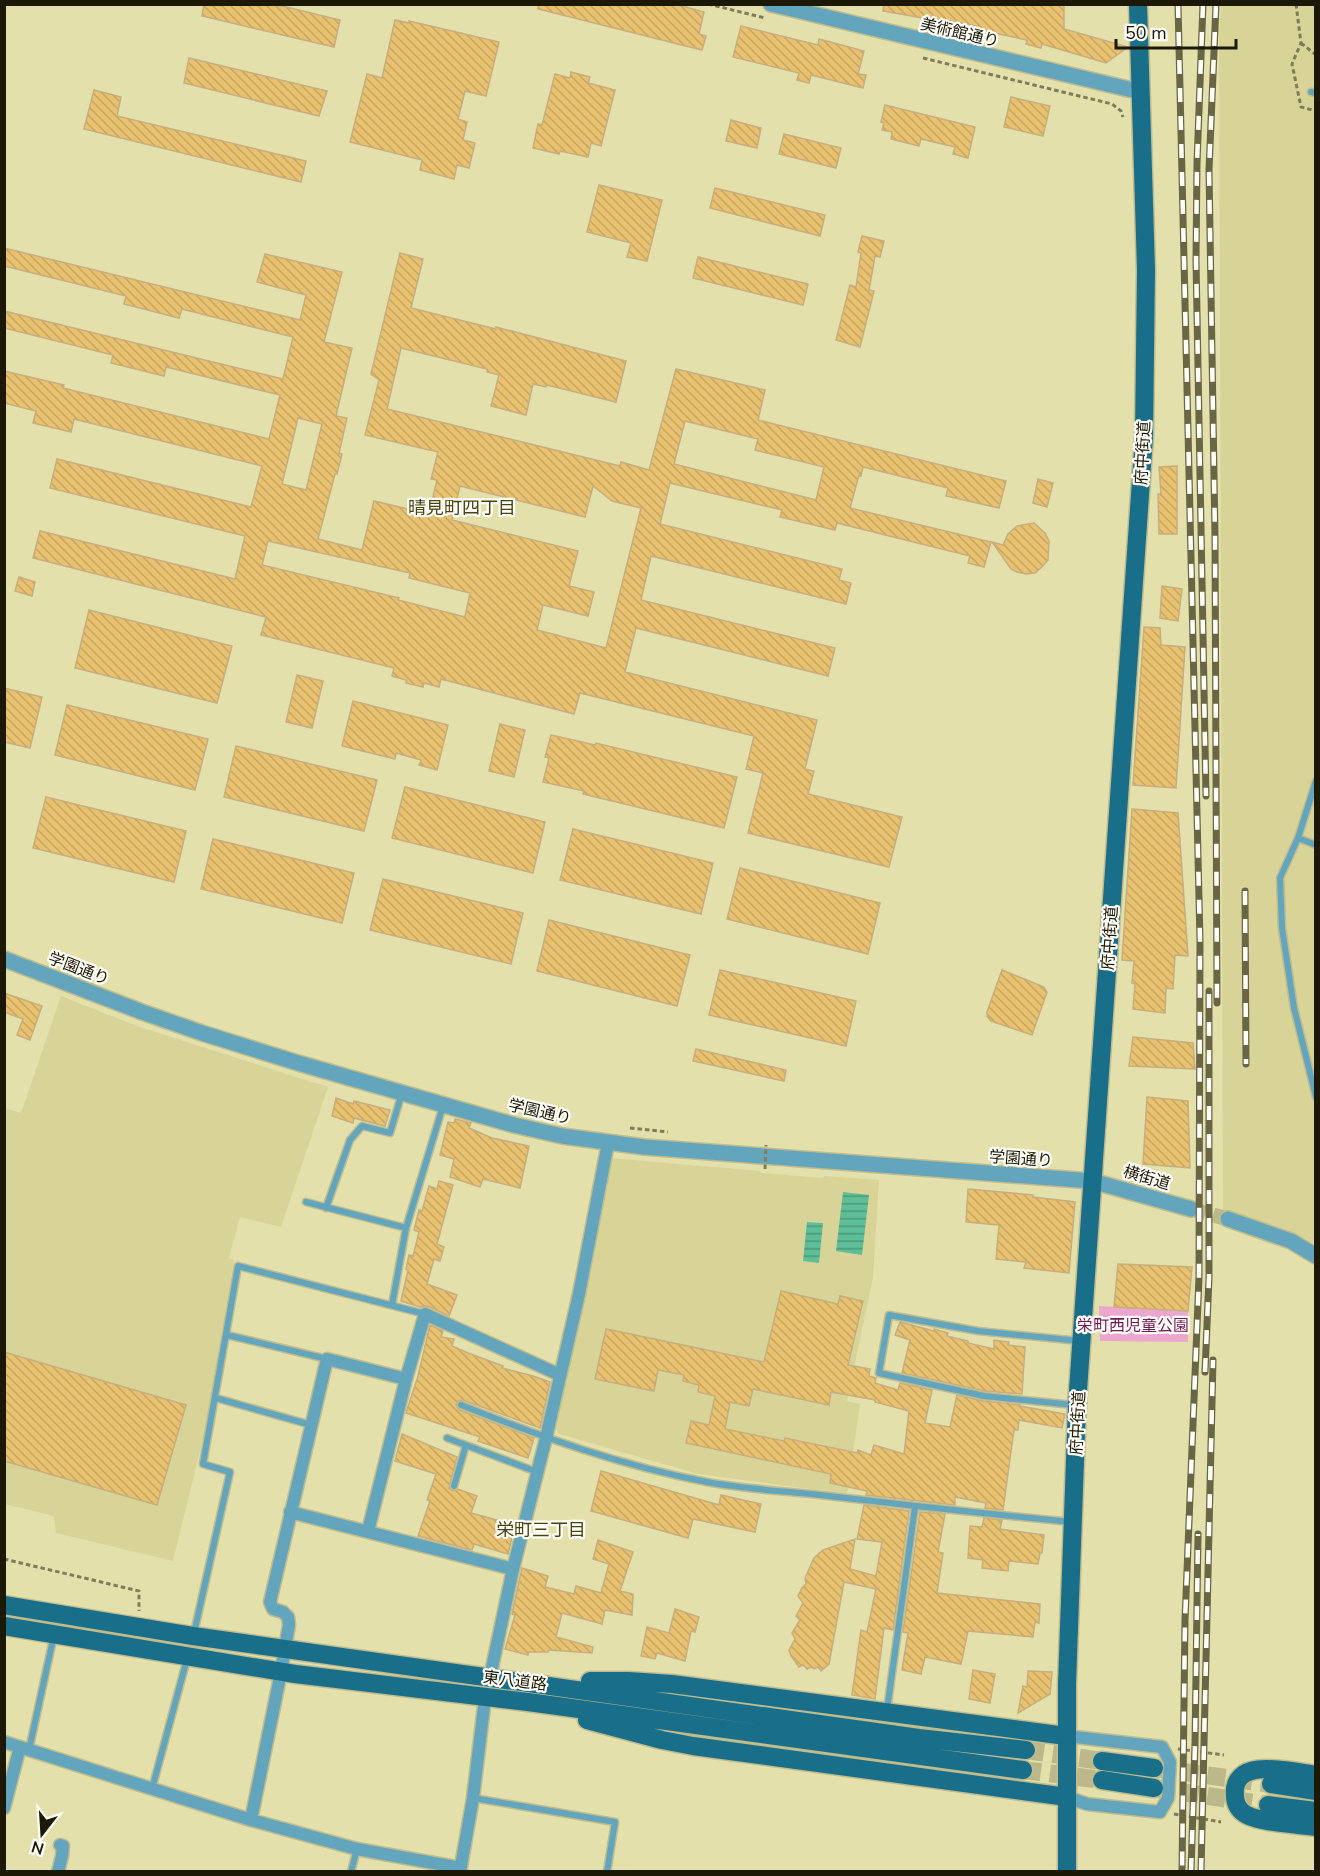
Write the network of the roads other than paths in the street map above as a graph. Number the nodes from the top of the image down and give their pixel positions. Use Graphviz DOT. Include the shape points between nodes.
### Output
graph roads {
  1 [pos="771,4"];
  2 [pos="1138,4"];
  3 [pos="1141,92"];
  4 [pos="1316,781"];
  5 [pos="1298,838"];
  6 [pos="1316,845"];
  7 [pos="4,959"];
  8 [pos="402,1093"];
  9 [pos="1316,1096"];
  10 [pos="443,1105"];
  11 [pos="608,1143"];
  12 [pos="1092,1181"];
  13 [pos="306,1202"];
  14 [pos="326,1208"];
  15 [pos="1191,1209"];
  16 [pos="1228,1219"];
  17 [pos="406,1228"];
  18 [pos="1316,1256"];
  19 [pos="392,1305"];
  20 [pos="425,1314"];
  21 [pos="227,1335"];
  22 [pos="1082,1341"];
  23 [pos="327,1359"];
  24 [pos="560,1375"];
  25 [pos="406,1379"];
  26 [pos="216,1398"];
  27 [pos="461,1404"];
  28 [pos="1077,1405"];
  29 [pos="311,1425"];
  30 [pos="447,1437"];
  31 [pos="546,1438"];
  32 [pos="466,1445"];
  33 [pos="537,1473"];
  34 [pos="454,1486"];
  35 [pos="915,1507"];
  36 [pos="290,1512"];
  37 [pos="1073,1522"];
  38 [pos="368,1531"];
  39 [pos="513,1569"];
  40 [pos="4,1605"];
  41 [pos="4,1626"];
  42 [pos="54,1635"];
  43 [pos="193,1636"];
  44 [pos="285,1648"];
  45 [pos="188,1656"];
  46 [pos="341,1656"];
  47 [pos="281,1672"];
  48 [pos="490,1677"];
  49 [pos="531,1682"];
  50 [pos="435,1692"];
  51 [pos="485,1698"];
  52 [pos="528,1702"];
  53 [pos="887,1713"];
  54 [pos="1066,1736"];
  55 [pos="4,1742"];
  56 [pos="25,1749"];
  57 [pos="1026,1750"];
  58 [pos="1102,1761"];
  59 [pos="1154,1768"];
  60 [pos="1023,1770"];
  61 [pos="1316,1775"];
  62 [pos="1102,1780"];
  63 [pos="1271,1784"];
  64 [pos="1154,1788"];
  65 [pos="152,1789"];
  66 [pos="1316,1791"];
  67 [pos="1067,1797"];
  68 [pos="472,1798"];
  69 [pos="1268,1805"];
  70 [pos="4,1808"];
  71 [pos="1316,1811"];
  72 [pos="250,1820"];
  73 [pos="1316,1827"];
  74 [pos="60,1845"];
  75 [pos="357,1850"];
  76 [pos="461,1870"];
  77 [pos="58,1872"];
  78 [pos="351,1872"];
  79 [pos="607,1872"];
  80 [pos="1067,1872"];
  1 -- 3 [label="street, 美術館通り"];
  2 -- 3 [label="main road, 府中街道"];
  3 -- 12 [label="main road, 府中街道" via="1146,270 1144,437"];
  4 -- 5 [label="lane"];
  5 -- 6 [label="lane"];
  5 -- 9 [label="lane" via="1280,878 1282,928 1294,1008"];
  7 -- 8 [label="street, 学園通り" via="202,1033"];
  8 -- 10 [label="street, 学園通り"];
  8 -- 14 [label="lane" via="390,1133 362,1126 350,1140"];
  10 -- 11 [label="street, 学園通り" via="539,1131"];
  10 -- 17 [label="lane"];
  11 -- 12 [label="street, 学園通り"];
  11 -- 24 [label="street"];
  12 -- 15 [label="street, 横街道"];
  12 -- 22 [label="main road, 府中街道"];
  13 -- 14 [label="lane"];
  14 -- 17 [label="lane"];
  16 -- 18 [label="street" via="1291,1241"];
  17 -- 19 [label="lane"];
  19 -- 20 [label="lane"];
  19 -- 21 [label="lane" via="238,1266"];
  20 -- 24 [label="street"];
  20 -- 25 [label="street"];
  21 -- 23 [label="lane"];
  21 -- 26 [label="lane"];
  22 -- 28 [label="main road, 府中街道"];
  22 -- 28 [label="lane" via="978,1331 889,1315 879,1373 984,1396"];
  23 -- 25 [label="street"];
  23 -- 29 [label="street"];
  24 -- 31 [label="street"];
  25 -- 38 [label="street"];
  26 -- 29 [label="lane"];
  26 -- 43 [label="lane" via="203,1464 230,1472"];
  27 -- 31 [label="lane"];
  28 -- 37 [label="main road, 府中街道"];
  29 -- 36 [label="street"];
  30 -- 32 [label="lane"];
  31 -- 33 [label="street"];
  31 -- 35 [label="lane" via="629,1464 708,1482"];
  32 -- 33 [label="lane"];
  32 -- 34 [label="lane"];
  33 -- 39 [label="street"];
  35 -- 37 [label="lane"];
  35 -- 53 [label="lane"];
  36 -- 38 [label="street"];
  36 -- 44 [label="street" via="270,1602 273,1609 288,1617"];
  37 -- 54 [label="main road, 府中街道"];
  38 -- 39 [label="street"];
  39 -- 48 [label="street"];
  40 -- 43 [label="main road, 東八道路"];
  41 -- 42 [label="main road, 東八道路"];
  42 -- 45 [label="main road, 東八道路"];
  42 -- 56 [label="lane"];
  43 -- 44 [label="main road, 東八道路"];
  44 -- 46 [label="main road, 東八道路"];
  44 -- 47 [label="street"];
  45 -- 47 [label="main road, 東八道路"];
  45 -- 65 [label="lane"];
  46 -- 48 [label="main road, 東八道路"];
  46 -- 50 [label="main road" via="330,1663 338,1670 395,1678"];
  47 -- 50 [label="main road, 東八道路"];
  47 -- 72 [label="street"];
  48 -- 49 [label="main road, 東八道路"];
  49 -- 53 [label="main road" via="672,1684"];
  49 -- 57 [label="main road, 東八道路"];
  50 -- 51 [label="main road, 東八道路"];
  51 -- 52 [label="main road, 東八道路"];
  51 -- 68 [label="street"];
  52 -- 60 [label="main road, 東八道路"];
  52 -- 67 [label="main road" via="693,1746"];
  53 -- 54 [label="main road"];
  54 -- 67 [label="main road, 府中街道"];
  54 -- 67 [label="street" via="1162,1747 1170,1762 1168,1798 1160,1812"];
  55 -- 56 [label="street"];
  56 -- 65 [label="street"];
  56 -- 70 [label="street"];
  58 -- 59 [label="main road"];
  61 -- 73 [label="main road" via="1252,1770 1241,1776 1234,1791 1237,1806 1246,1814"];
  62 -- 64 [label="main road"];
  63 -- 66 [label="main road"];
  65 -- 72 [label="street"];
  67 -- 80 [label="main road, 府中街道"];
  68 -- 76 [label="street"];
  68 -- 79 [label="lane" via="615,1822"];
  69 -- 71 [label="main road"];
  72 -- 75 [label="street"];
  74 -- 77 [label="street" via="63,1846"];
  75 -- 76 [label="street"];
  75 -- 78 [label="lane"];
}
